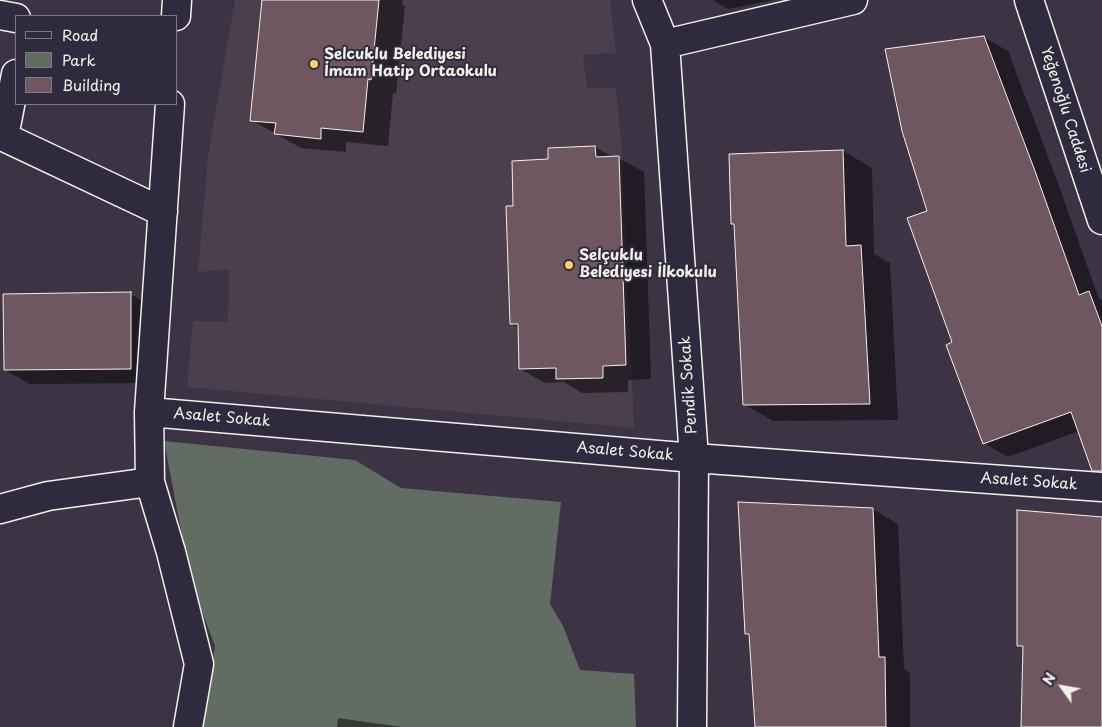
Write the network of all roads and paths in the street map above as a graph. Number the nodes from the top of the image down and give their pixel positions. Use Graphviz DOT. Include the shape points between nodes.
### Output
graph roads {
  1 [pos="177,0"];
  2 [pos="647,0"];
  3 [pos="853,0"];
  4 [pos="1029,0"];
  5 [pos="0,15"];
  6 [pos="176,15"];
  7 [pos="15,18"];
  8 [pos="665,44"];
  9 [pos="15,79"];
  10 [pos="170,105"];
  11 [pos="163,212"];
  12 [pos="1102,220"];
  13 [pos="149,412"];
  14 [pos="694,458"];
  15 [pos="150,482"];
  16 [pos="1102,487"];
  17 [pos="0,509"];
  18 [pos="188,727"];
  19 [pos="692,727"];
  1 -- 6 [label="street"];
  2 -- 8 [label="street, Pendik Sokak"];
  3 -- 8 [label="street"];
  4 -- 12 [label="street, Yeğenoğlu Caddesi"];
  5 -- 7 [label="street"];
  8 -- 14 [label="street, Pendik Sokak"];
  9 -- 11 [label="street" via="4,137"];
  10 -- 11 [label="street"];
  11 -- 13 [label="street"];
  13 -- 14 [label="street, Asalet Sokak"];
  13 -- 15 [label="street"];
  14 -- 16 [label="street, Asalet Sokak"];
  14 -- 19 [label="street, Pendik Sokak"];
  15 -- 17 [label="street" via="48,496"];
  15 -- 18 [label="street" via="199,664"];
}
